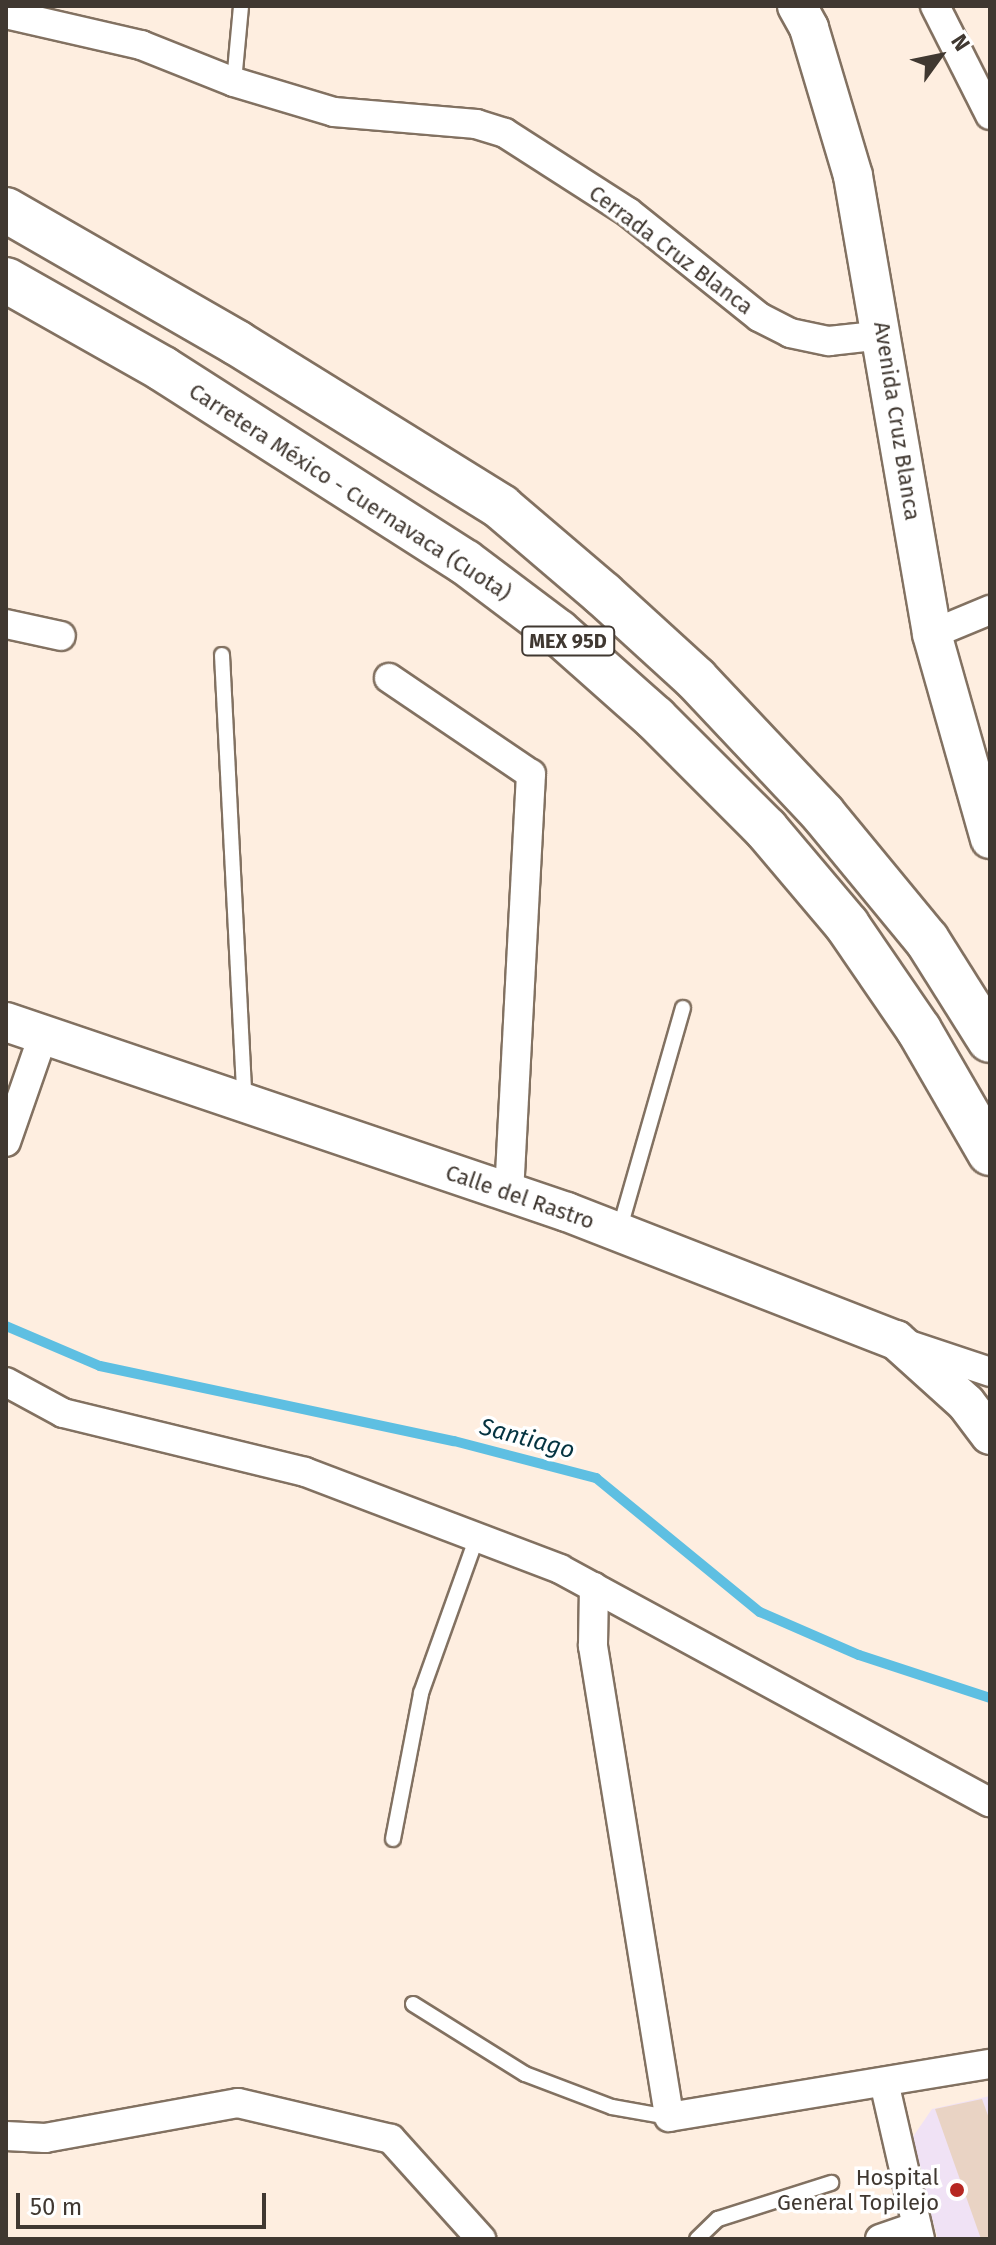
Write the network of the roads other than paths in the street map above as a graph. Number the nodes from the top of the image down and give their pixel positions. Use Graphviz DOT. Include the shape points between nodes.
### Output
graph roads {
  1 [pos="241,6"];
  2 [pos="797,6"];
  3 [pos="935,6"];
  4 [pos="6,14"];
  5 [pos="234,82"];
  6 [pos="990,115"];
  7 [pos="6,210"];
  8 [pos="6,280"];
  9 [pos="883,335"];
  10 [pos="987,619"];
  11 [pos="6,624"];
  12 [pos="932,634"];
  13 [pos="61,636"];
  14 [pos="222,655"];
  15 [pos="389,678"];
  16 [pos="990,839"];
  17 [pos="683,1008"];
  18 [pos="20,1028"];
  19 [pos="990,1040"];
  20 [pos="245,1104"];
  21 [pos="6,1142"];
  22 [pos="990,1153"];
  23 [pos="509,1192"];
  24 [pos="618,1232"];
  25 [pos="896,1340"];
  26 [pos="990,1372"];
  27 [pos="6,1382"];
  28 [pos="990,1435"];
  29 [pos="477,1537"];
  30 [pos="594,1587"];
  31 [pos="990,1802"];
  32 [pos="393,1839"];
  33 [pos="413,2004"];
  34 [pos="990,2064"];
  35 [pos="884,2082"];
  36 [pos="669,2117"];
  37 [pos="6,2136"];
  38 [pos="831,2183"];
  39 [pos="919,2233"];
  40 [pos="481,2239"];
  41 [pos="697,2239"];
  42 [pos="880,2239"];
  1 -- 5 [label="lane"];
  2 -- 9 [label="main road, Avenida Cruz Blanca" via="809,28 853,176"];
  3 -- 6 [label="street"];
  4 -- 5 [label="street, Cerrada Cruz Blanca" via="141,45"];
  5 -- 9 [label="street, Cerrada Cruz Blanca" via="334,112 476,124 505,133 628,212 759,317 790,333 829,341"];
  7 -- 19 [label="highway, MEX 95D" via="237,343 501,507 615,604 772,755 927,940"];
  8 -- 22 [label="highway, Carretera México - Cuernavaca (Cuota) / MEX 95D" via="163,369 465,562 558,632 766,829 847,925 919,1030"];
  9 -- 12 [label="main road, Avenida Cruz Blanca"];
  10 -- 12 [label="street"];
  11 -- 13 [label="street"];
  12 -- 16 [label="main road, Avenida Cruz Blanca"];
  14 -- 20 [label="lane"];
  15 -- 23 [label="street" via="531,774"];
  17 -- 24 [label="lane"];
  18 -- 20 [label="main road, Calle del Rastro"];
  18 -- 21 [label="street"];
  20 -- 23 [label="main road, Calle del Rastro"];
  23 -- 24 [label="main road, Calle del Rastro"];
  24 -- 25 [label="main road, Calle del Rastro"];
  25 -- 26 [label="street"];
  25 -- 28 [label="main road, Calle del Rastro" via="966,1403"];
  27 -- 29 [label="street" via="63,1413 305,1472"];
  29 -- 30 [label="street"];
  29 -- 32 [label="lane" via="421,1693"];
  30 -- 31 [label="street"];
  30 -- 36 [label="street" via="593,1646"];
  33 -- 36 [label="lane" via="525,2074 612,2107"];
  34 -- 35 [label="street"];
  35 -- 36 [label="street"];
  35 -- 39 [label="street"];
  37 -- 40 [label="street" via="45,2138 238,2103 391,2139"];
  38 -- 41 [label="lane" via="718,2219"];
  39 -- 42 [label="street"];
}
